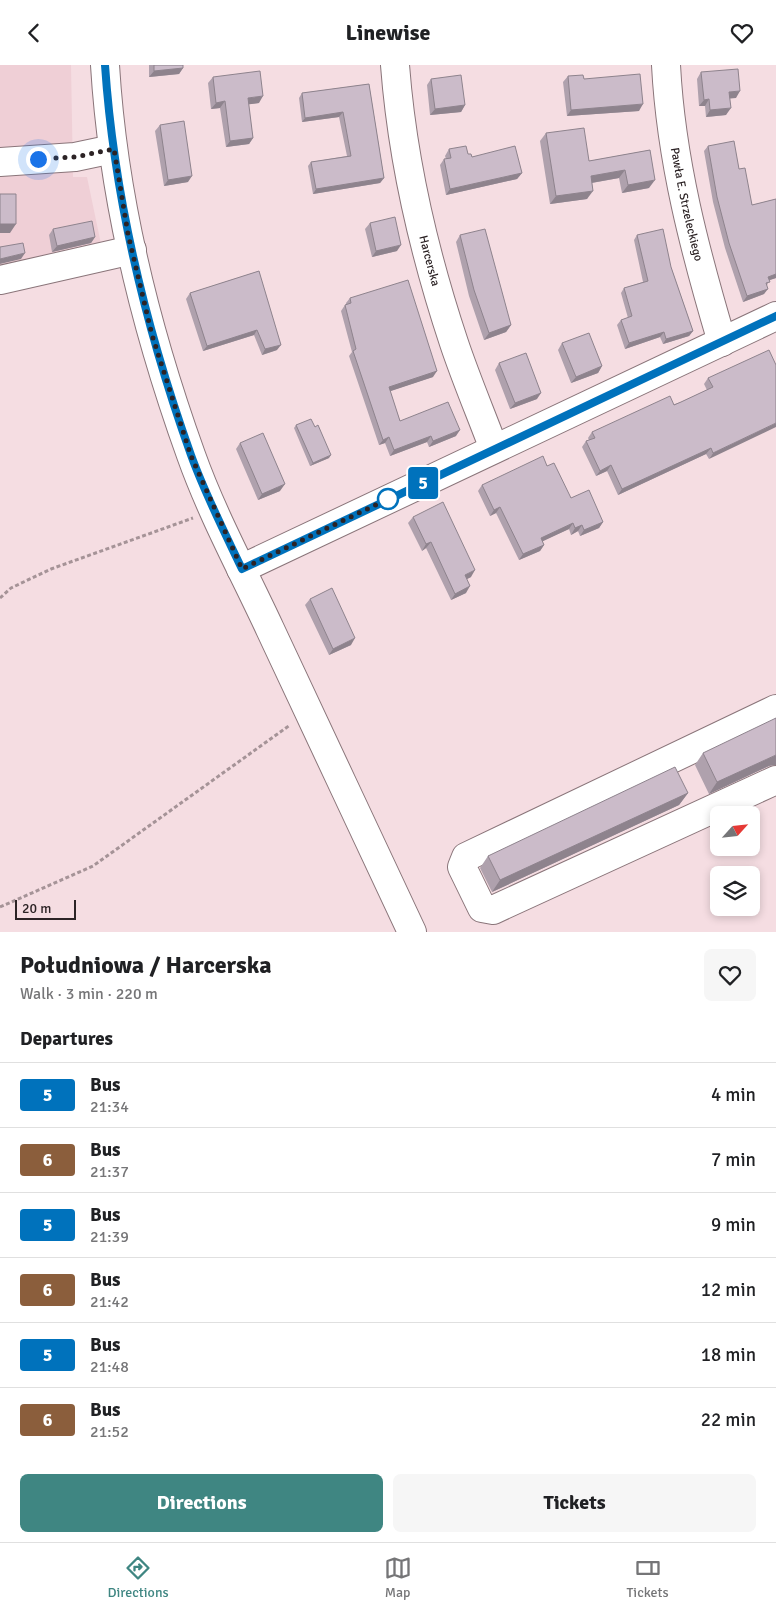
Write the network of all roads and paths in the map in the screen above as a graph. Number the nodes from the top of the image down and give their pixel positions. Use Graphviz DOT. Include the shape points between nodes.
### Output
graph roads {
  1 [pos="105,65"];
  2 [pos="395,65"];
  3 [pos="666,65"];
  4 [pos="114,149"];
  5 [pos="0,162"];
  6 [pos="132,250"];
  7 [pos="0,280"];
  8 [pos="776,316"];
  9 [pos="722,342"];
  10 [pos="494,449"];
  11 [pos="214,510"];
  12 [pos="242,569"];
  13 [pos="0,597"];
  14 [pos="776,709"];
  15 [pos="308,711"];
  16 [pos="776,780"];
  17 [pos="0,907"];
  18 [pos="412,932"];
  1 -- 4 [label="street"];
  2 -- 10 [label="street, Harcerska" via="415,199 434,281 454,345"];
  3 -- 9 [label="street, Pawła E. Strzeleckiego" via="681,190"];
  4 -- 5 [label="street" via="75,157"];
  4 -- 6 [label="street"];
  6 -- 7 [label="street"];
  6 -- 11 [label="street" via="152,335 191,456"];
  8 -- 9 [label="street"];
  9 -- 10 [label="street"];
  10 -- 12 [label="street"];
  11 -- 12 [label="street"];
  11 -- 13 [label="path" via="51,569"];
  12 -- 15 [label="street"];
  14 -- 16 [label="street" via="466,857 462,867 482,908 493,911"];
  15 -- 17 [label="path" via="93,866"];
  15 -- 18 [label="street"];
}
